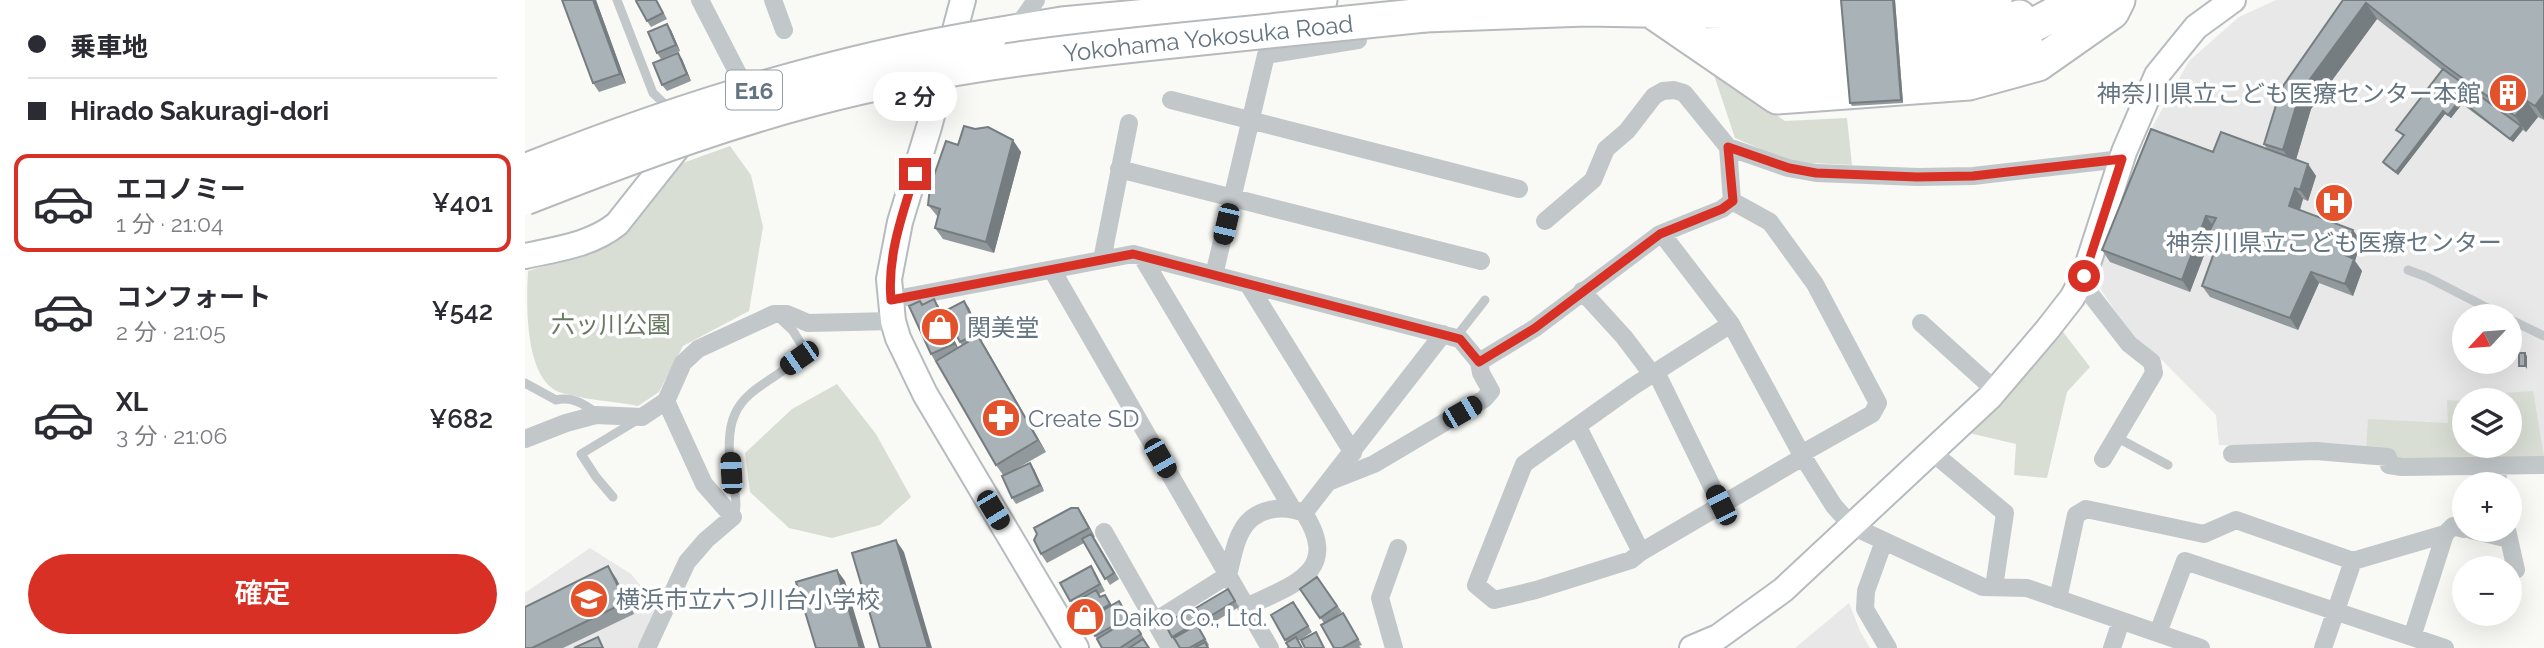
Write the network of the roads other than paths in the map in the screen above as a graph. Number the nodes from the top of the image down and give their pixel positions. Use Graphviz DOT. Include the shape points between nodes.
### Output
graph roads {
  1 [pos="617,0"];
  2 [pos="700,0"];
  3 [pos="773,0"];
  4 [pos="963,0"];
  5 [pos="1036,0"];
  6 [pos="1320,0"];
  7 [pos="1614,0"];
  8 [pos="1824,0"];
  9 [pos="1996,0"];
  10 [pos="2117,0"];
  11 [pos="2234,0"];
  12 [pos="2064,4"];
  13 [pos="1558,10"];
  14 [pos="784,30"];
  15 [pos="1358,40"];
  16 [pos="952,43"];
  17 [pos="1707,46"];
  18 [pos="750,97"];
  19 [pos="1171,100"];
  20 [pos="1251,121"];
  21 [pos="684,122"];
  22 [pos="1129,124"];
  23 [pos="1728,147"];
  24 [pos="2130,149"];
  25 [pos="1119,169"];
  26 [pos="525,171"];
  27 [pos="1519,189"];
  28 [pos="525,198"];
  29 [pos="1232,198"];
  30 [pos="1733,201"];
  31 [pos="1545,221"];
  32 [pos="1662,234"];
  33 [pos="525,256"];
  34 [pos="1142,257"];
  35 [pos="1102,260"];
  36 [pos="1481,261"];
  37 [pos="1052,270"];
  38 [pos="2407,270"];
  39 [pos="1214,275"];
  40 [pos="2081,282"];
  41 [pos="1248,284"];
  42 [pos="1582,291"];
  43 [pos="1485,300"];
  44 [pos="2480,304"];
  45 [pos="892,310"];
  46 [pos="774,314"];
  47 [pos="1921,323"];
  48 [pos="1731,324"];
  49 [pos="2522,325"];
  50 [pos="1450,336"];
  51 [pos="2544,336"];
  52 [pos="1479,362"];
  53 [pos="1654,373"];
  54 [pos="525,383"];
  55 [pos="1996,391"];
  56 [pos="666,401"];
  57 [pos="600,415"];
  58 [pos="642,417"];
  59 [pos="1578,427"];
  60 [pos="2116,437"];
  61 [pos="525,439"];
  62 [pos="1932,452"];
  63 [pos="1353,453"];
  64 [pos="2232,454"];
  65 [pos="1802,455"];
  66 [pos="2103,459"];
  67 [pos="2544,465"];
  68 [pos="2168,466"];
  69 [pos="2496,466"];
  70 [pos="2497,472"];
  71 [pos="1331,481"];
  72 [pos="613,497"];
  73 [pos="1721,505"];
  74 [pos="1298,511"];
  75 [pos="733,517"];
  76 [pos="1852,526"];
  77 [pos="2452,527"];
  78 [pos="1104,532"];
  79 [pos="2445,534"];
  80 [pos="1884,541"];
  81 [pos="1398,548"];
  82 [pos="1641,552"];
  83 [pos="2353,561"];
  84 [pos="1228,575"];
  85 [pos="1994,587"];
  86 [pos="2058,599"];
  87 [pos="1246,607"];
  88 [pos="2335,612"];
  89 [pos="1155,621"];
  90 [pos="2121,621"];
  91 [pos="2158,633"];
  92 [pos="2412,637"];
  93 [pos="1699,647"];
  94 [pos="647,648"];
  95 [pos="1076,648"];
  96 [pos="1170,648"];
  97 [pos="1270,648"];
  98 [pos="1394,648"];
  99 [pos="1888,648"];
  100 [pos="2112,648"];
  101 [pos="2201,648"];
  102 [pos="2323,648"];
  103 [pos="2445,648"];
  1 -- 21 [label="lane" via="653,93"];
  2 -- 18 [label="street"];
  3 -- 14 [label="street"];
  4 -- 16 [label="street"];
  5 -- 16 [label="street" via="1020,23"];
  6 -- 26 [label="highway, Yokohama Yokosuka Road / E16, bridge" via="1062,24 958,41 761,88"];
  7 -- 13 [label="highway"];
  8 -- 17 [label="highway"];
  9 -- 17 [label="highway, Yokohama Yokosuka Road / E16" via="1803,13"];
  10 -- 17 [label="highway" via="2001,53"];
  10 -- 17 [label="highway" via="2112,12 2038,64 1969,83 1777,96"];
  11 -- 24 [label="street" via="2196,27 2157,75"];
  12 -- 17 [label="highway"];
  12 -- 17 [label="highway" via="2009,38"];
  13 -- 17 [label="highway, Yokohama Yokosuka Road / E16"];
  13 -- 28 [label="highway, Yokohama Yokosuka Road / E16, bridge" via="1425,16 1066,52 960,68 766,112"];
  15 -- 20 [label="street" via="1266,55"];
  16 -- 18 [label="street" via="927,54"];
  16 -- 45 [label="street" via="900,222 889,279"];
  18 -- 33 [label="street" via="698,120 617,224 603,234"];
  19 -- 20 [label="street"];
  20 -- 27 [label="street"];
  20 -- 29 [label="street"];
  22 -- 25 [label="street"];
  23 -- 24 [label="street" via="1816,173 1917,177 1973,176"];
  23 -- 30 [label="street"];
  23 -- 31 [label="street" via="1684,93 1664,90 1606,149 1593,180"];
  24 -- 40 [label="street"];
  25 -- 29 [label="street"];
  25 -- 35 [label="street"];
  29 -- 36 [label="street"];
  29 -- 39 [label="street"];
  30 -- 32 [label="street"];
  30 -- 65 [label="street" via="1770,222 1815,285 1878,403 1873,414"];
  32 -- 42 [label="street"];
  32 -- 48 [label="street"];
  34 -- 35 [label="street" via="1133,254"];
  34 -- 39 [label="street"];
  34 -- 74 [label="street"];
  35 -- 37 [label="street"];
  37 -- 45 [label="street"];
  37 -- 84 [label="street"];
  38 -- 44 [label="lane"];
  39 -- 41 [label="street"];
  40 -- 55 [label="street"];
  40 -- 60 [label="street" via="2130,344 2152,362 2154,373"];
  41 -- 50 [label="street"];
  41 -- 63 [label="street"];
  42 -- 52 [label="street" via="1535,328"];
  42 -- 53 [label="street"];
  43 -- 50 [label="lane"];
  45 -- 46 [label="street" via="808,323"];
  45 -- 95 [label="street" via="898,338 925,394"];
  46 -- 56 [label="street" via="698,349 683,363"];
  46 -- 75 [label="lane" via="803,347 799,358 743,398 733,417 729,438 736,497"];
  47 -- 55 [label="street"];
  48 -- 53 [label="street"];
  48 -- 65 [label="street"];
  49 -- 51 [label="lane"];
  50 -- 52 [label="street" via="1468,346"];
  50 -- 63 [label="street"];
  52 -- 71 [label="street" via="1491,391 1484,399 1374,464"];
  53 -- 59 [label="street"];
  53 -- 73 [label="street"];
  54 -- 57 [label="lane" via="557,400 581,402"];
  55 -- 62 [label="street"];
  56 -- 58 [label="street"];
  56 -- 75 [label="street" via="704,484"];
  57 -- 58 [label="street"];
  57 -- 61 [label="street"];
  58 -- 72 [label="lane" via="582,454"];
  59 -- 82 [label="street"];
  59 -- 82 [label="street" via="1524,464 1476,585 1494,600 1536,592 1631,560"];
  60 -- 66 [label="street"];
  60 -- 68 [label="lane"];
  62 -- 76 [label="street"];
  62 -- 85 [label="street" via="2005,513"];
  63 -- 71 [label="street"];
  64 -- 69 [label="street" via="2316,451 2388,457 2389,465 2402,467"];
  65 -- 73 [label="street"];
  65 -- 76 [label="street"];
  67 -- 69 [label="street"];
  69 -- 70 [label="street"];
  71 -- 74 [label="street"];
  73 -- 82 [label="street"];
  74 -- 84 [label="street" via="1275,508 1248,523"];
  74 -- 87 [label="street" via="1319,543 1319,556 1303,578"];
  75 -- 94 [label="street" via="687,562"];
  76 -- 80 [label="street"];
  76 -- 93 [label="street" via="1783,590"];
  77 -- 79 [label="street"];
  78 -- 89 [label="street"];
  79 -- 83 [label="street"];
  79 -- 92 [label="street"];
  80 -- 85 [label="street" via="1983,587"];
  80 -- 99 [label="street" via="1866,591 1865,609"];
  81 -- 98 [label="street" via="1380,598"];
  83 -- 86 [label="street" via="2236,520 2204,534 2086,509 2076,515"];
  83 -- 88 [label="street"];
  84 -- 87 [label="street"];
  84 -- 89 [label="street"];
  85 -- 86 [label="street" via="2027,588"];
  86 -- 90 [label="street"];
  87 -- 97 [label="street"];
  88 -- 91 [label="street" via="2185,561"];
  88 -- 92 [label="street"];
  88 -- 102 [label="street"];
  89 -- 96 [label="street"];
  90 -- 91 [label="street"];
  90 -- 100 [label="street"];
  91 -- 101 [label="street"];
  92 -- 103 [label="street"];
}
